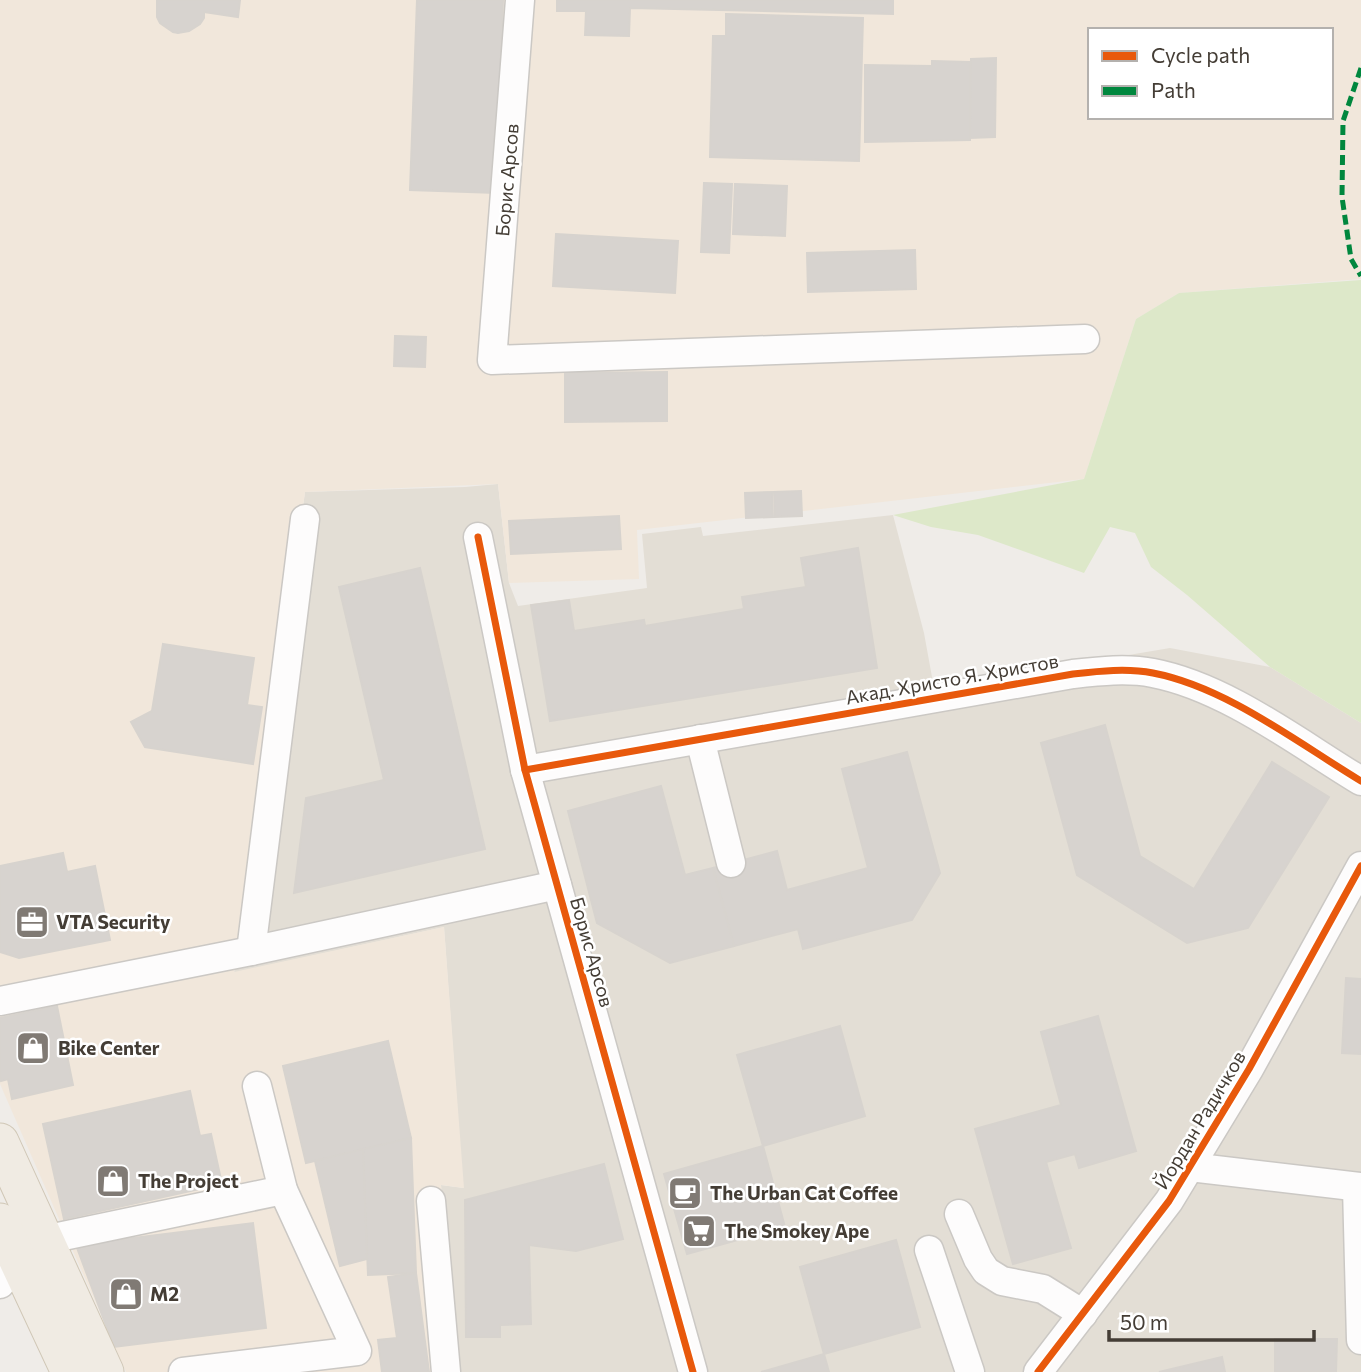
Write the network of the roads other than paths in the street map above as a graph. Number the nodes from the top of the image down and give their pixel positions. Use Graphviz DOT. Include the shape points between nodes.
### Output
graph roads {
  1 [pos="520,0"];
  2 [pos="1085,339"];
  3 [pos="304,519"];
  4 [pos="478,537"];
  5 [pos="701,739"];
  6 [pos="525,770"];
  7 [pos="1361,781"];
  8 [pos="731,863"];
  9 [pos="1361,866"];
  10 [pos="558,885"];
  11 [pos="251,951"];
  12 [pos="0,1000"];
  13 [pos="257,1086"];
  14 [pos="0,1142"];
  15 [pos="1190,1167"];
  16 [pos="1359,1187"];
  17 [pos="283,1190"];
  18 [pos="431,1201"];
  19 [pos="959,1214"];
  20 [pos="18,1236"];
  21 [pos="929,1250"];
  22 [pos="0,1284"];
  23 [pos="1083,1314"];
  24 [pos="1361,1340"];
  25 [pos="358,1361"];
  26 [pos="70,1372"];
  27 [pos="104,1372"];
  28 [pos="183,1372"];
  29 [pos="446,1372"];
  30 [pos="693,1372"];
  31 [pos="970,1372"];
  32 [pos="1038,1372"];
  1 -- 2 [label="street, Борис Арсов" via="492,360"];
  3 -- 11 [label="street"];
  4 -- 6 [label="street, Борис Арсов"];
  5 -- 6 [label="street, Акад. Христо Я. Христов"];
  5 -- 7 [label="street, Акад. Христо Я. Христов" via="1114,669 1153,673 1230,701"];
  5 -- 8 [label="street"];
  6 -- 10 [label="street, Борис Арсов"];
  9 -- 15 [label="street, Йордан Радичков" via="1250,1069"];
  10 -- 11 [label="street"];
  10 -- 30 [label="street, Борис Арсов"];
  11 -- 12 [label="street"];
  13 -- 17 [label="street"];
  14 -- 20 [label="main road"];
  15 -- 16 [label="street"];
  15 -- 23 [label="street, Йордан Радичков"];
  16 -- 24 [label="street"];
  17 -- 20 [label="street"];
  17 -- 25 [label="street"];
  18 -- 29 [label="street"];
  19 -- 23 [label="street" via="986,1271 1002,1281 1043,1289"];
  20 -- 22 [label="street"];
  20 -- 26 [label="main road"];
  20 -- 27 [label="main road"];
  21 -- 31 [label="street"];
  23 -- 32 [label="street, Йордан Радичков"];
  25 -- 28 [label="street"];
}
